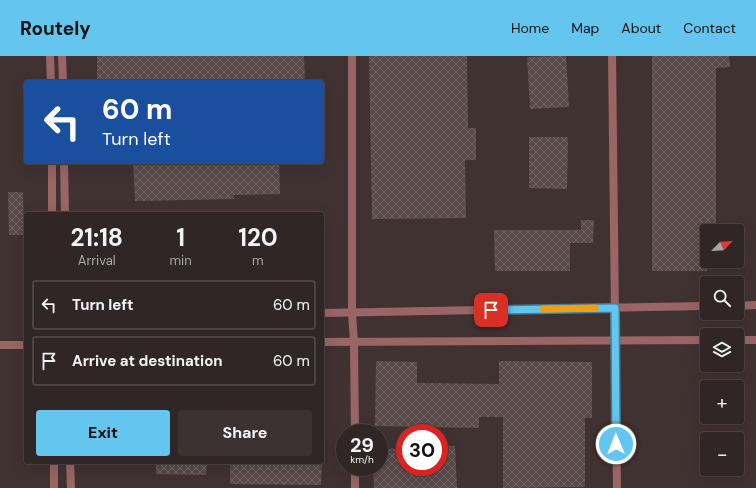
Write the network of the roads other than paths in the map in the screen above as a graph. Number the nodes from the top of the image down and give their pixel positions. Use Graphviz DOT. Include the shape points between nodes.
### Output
graph roads {
  1 [pos="50,56"];
  2 [pos="62,56"];
  3 [pos="352,56"];
  4 [pos="612,56"];
  5 [pos="51,80"];
  6 [pos="63,80"];
  7 [pos="52,164"];
  8 [pos="64,164"];
  9 [pos="52,212"];
  10 [pos="65,212"];
  11 [pos="756,305"];
  12 [pos="700,306"];
  13 [pos="744,306"];
  14 [pos="615,308"];
  15 [pos="324,313"];
  16 [pos="352,313"];
  17 [pos="700,340"];
  18 [pos="744,340"];
  19 [pos="756,340"];
  20 [pos="616,341"];
  21 [pos="324,342"];
  22 [pos="354,342"];
  23 [pos="0,345"];
  24 [pos="24,345"];
  25 [pos="355,424"];
  26 [pos="54,464"];
  27 [pos="70,464"];
  28 [pos="355,476"];
  29 [pos="54,488"];
  30 [pos="71,488"];
  31 [pos="355,488"];
  32 [pos="617,488"];
  1 -- 5 [label="street"];
  2 -- 6 [label="street"];
  3 -- 16 [label="street"];
  4 -- 14 [label="street"];
  7 -- 9 [label="street"];
  8 -- 10 [label="street"];
  11 -- 13 [label="street"];
  12 -- 14 [label="street"];
  14 -- 16 [label="street"];
  14 -- 20 [label="street"];
  15 -- 16 [label="street"];
  16 -- 22 [label="street"];
  17 -- 20 [label="street"];
  18 -- 19 [label="street"];
  20 -- 22 [label="street"];
  20 -- 32 [label="street"];
  21 -- 22 [label="street"];
  22 -- 25 [label="street"];
  23 -- 24 [label="street"];
  26 -- 29 [label="street"];
  27 -- 30 [label="street"];
  28 -- 31 [label="street"];
}
